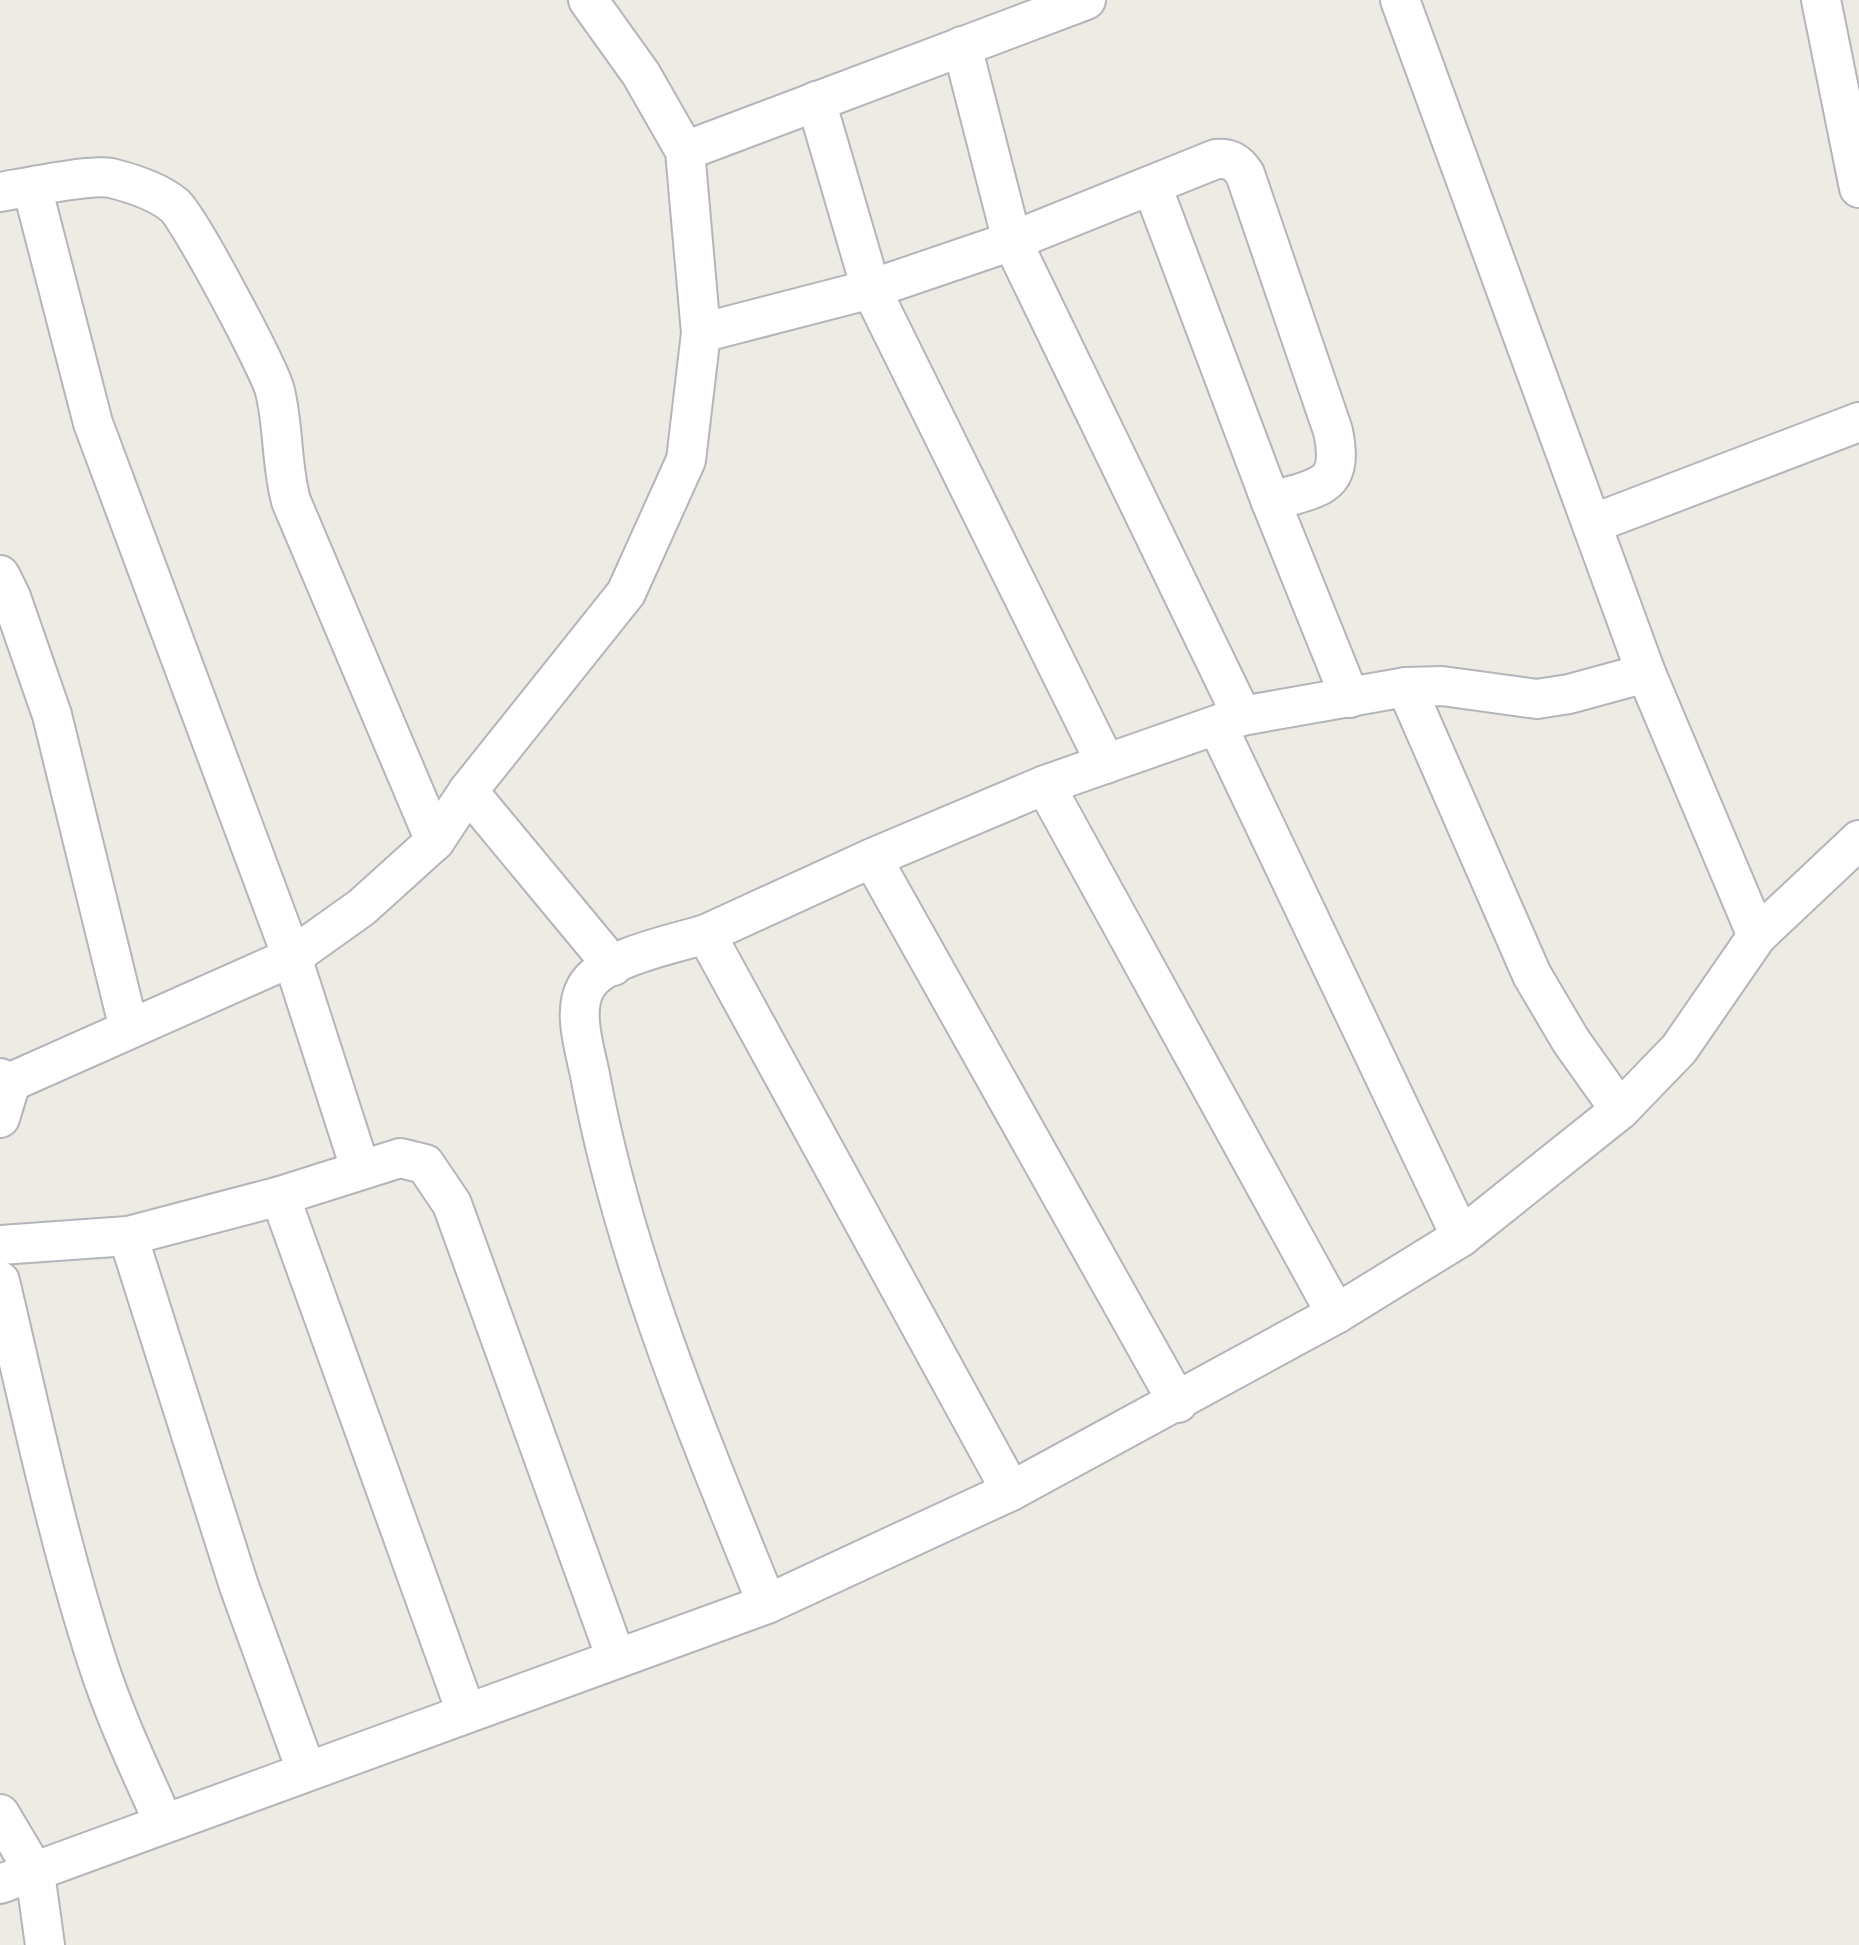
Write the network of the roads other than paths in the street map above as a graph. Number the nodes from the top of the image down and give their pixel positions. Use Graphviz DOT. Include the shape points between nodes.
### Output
graph roads {
  1 [pos="1086,0"];
  2 [pos="1400,0"];
  3 [pos="1821,0"];
  4 [pos="595,1"];
  5 [pos="962,46"];
  6 [pos="816,101"];
  7 [pos="685,151"];
  8 [pos="1152,186"];
  9 [pos="1859,188"];
  10 [pos="16,189"];
  11 [pos="1012,241"];
  12 [pos="870,289"];
  13 [pos="701,333"];
  14 [pos="1859,422"];
  15 [pos="1271,502"];
  16 [pos="1592,524"];
  17 [pos="0,575"];
  18 [pos="1646,673"];
  19 [pos="1406,687"];
  20 [pos="1350,698"];
  21 [pos="1230,721"];
  22 [pos="1106,764"];
  23 [pos="1045,785"];
  24 [pos="468,792"];
  25 [pos="435,841"];
  26 [pos="1859,841"];
  27 [pos="872,858"];
  28 [pos="706,934"];
  29 [pos="1757,936"];
  30 [pos="292,957"];
  31 [pos="613,965"];
  32 [pos="129,1030"];
  33 [pos="6,1080"];
  34 [pos="1620,1110"];
  35 [pos="0,1118"];
  36 [pos="360,1168"];
  37 [pos="279,1196"];
  38 [pos="128,1236"];
  39 [pos="1461,1237"];
  40 [pos="0,1245"];
  41 [pos="0,1281"];
  42 [pos="1336,1314"];
  43 [pos="1178,1402"];
  44 [pos="1012,1491"];
  45 [pos="766,1604"];
  46 [pos="616,1658"];
  47 [pos="466,1712"];
  48 [pos="306,1770"];
  49 [pos="0,1814"];
  50 [pos="164,1823"];
  51 [pos="18,1879"];
  52 [pos="45,1945"];
  1 -- 5 [label="street"];
  2 -- 16 [label="street"];
  3 -- 9 [label="street"];
  4 -- 7 [label="street"];
  5 -- 6 [label="street"];
  5 -- 11 [label="street"];
  6 -- 7 [label="street"];
  6 -- 12 [label="street"];
  7 -- 13 [label="street"];
  8 -- 11 [label="street"];
  8 -- 15 [label="street"];
  8 -- 15 [label="street" via="1216,159 1238,164 1245,174 1338,457 1334,474 1322,485"];
  10 -- 25 [label="street" via="108,177 147,190 175,206 200,244 275,387 291,501"];
  10 -- 30 [label="street" via="108,466"];
  11 -- 12 [label="street"];
  11 -- 21 [label="street"];
  12 -- 13 [label="street"];
  12 -- 22 [label="street"];
  13 -- 24 [label="street" via="686,460 626,593"];
  14 -- 16 [label="street"];
  15 -- 20 [label="street"];
  16 -- 18 [label="street"];
  17 -- 32 [label="street" via="52,715"];
  18 -- 19 [label="street" via="1537,699 1442,686"];
  18 -- 29 [label="street"];
  19 -- 20 [label="street"];
  19 -- 34 [label="street" via="1532,975"];
  20 -- 21 [label="street"];
  21 -- 22 [label="street"];
  21 -- 39 [label="street"];
  22 -- 23 [label="street"];
  23 -- 27 [label="street"];
  23 -- 42 [label="street"];
  24 -- 25 [label="street"];
  24 -- 31 [label="street"];
  25 -- 30 [label="street" via="362,907"];
  26 -- 29 [label="street"];
  27 -- 28 [label="street"];
  27 -- 43 [label="street"];
  28 -- 31 [label="street"];
  28 -- 44 [label="street"];
  29 -- 34 [label="street" via="1679,1049"];
  30 -- 32 [label="street"];
  30 -- 36 [label="street"];
  31 -- 45 [label="street" via="600,971 586,987 580,1009 596,1108 662,1340"];
  32 -- 33 [label="street"];
  33 -- 35 [label="street"];
  34 -- 39 [label="street"];
  36 -- 37 [label="street"];
  36 -- 46 [label="street" via="400,1158 425,1164 452,1204"];
  37 -- 38 [label="street"];
  37 -- 47 [label="street"];
  38 -- 40 [label="street"];
  38 -- 48 [label="street" via="239,1586"];
  39 -- 42 [label="street"];
  41 -- 50 [label="street" via="65,1556 98,1664"];
  42 -- 43 [label="street"];
  43 -- 44 [label="street"];
  44 -- 45 [label="street"];
  45 -- 46 [label="street"];
  46 -- 47 [label="street"];
  47 -- 48 [label="street"];
  48 -- 50 [label="street"];
  49 -- 51 [label="street"];
  50 -- 51 [label="street"];
  51 -- 52 [label="street"];
}
